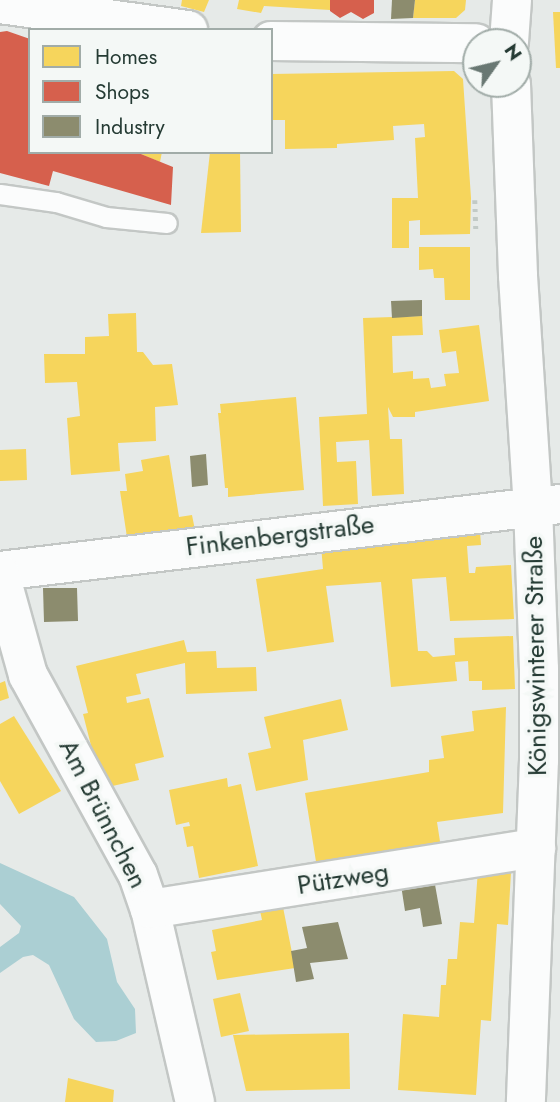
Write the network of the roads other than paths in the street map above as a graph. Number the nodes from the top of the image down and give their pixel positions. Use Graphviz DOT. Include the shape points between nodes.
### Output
graph roads {
  1 [pos="512,0"];
  2 [pos="0,4"];
  3 [pos="174,28"];
  4 [pos="510,28"];
  5 [pos="273,41"];
  6 [pos="462,43"];
  7 [pos="511,98"];
  8 [pos="0,194"];
  9 [pos="167,223"];
  10 [pos="547,505"];
  11 [pos="0,572"];
  12 [pos="536,848"];
  13 [pos="150,909"];
  14 [pos="195,1102"];
  15 [pos="526,1102"];
  1 -- 4 [label="street"];
  2 -- 3 [label="street"];
  5 -- 6 [label="street"];
  7 -- 10 [label="street, Königswinterer Straße" via="518,276"];
  8 -- 9 [label="lane" via="56,202 106,217"];
  10 -- 11 [label="street, Finkenbergstraße"];
  10 -- 12 [label="street, Königswinterer Straße"];
  11 -- 13 [label="street, Am Brünnchen" via="28,674 138,875"];
  12 -- 13 [label="street, Pützweg"];
  12 -- 15 [label="street, Königswinterer Straße"];
  13 -- 14 [label="street, Am Brünnchen"];
}
